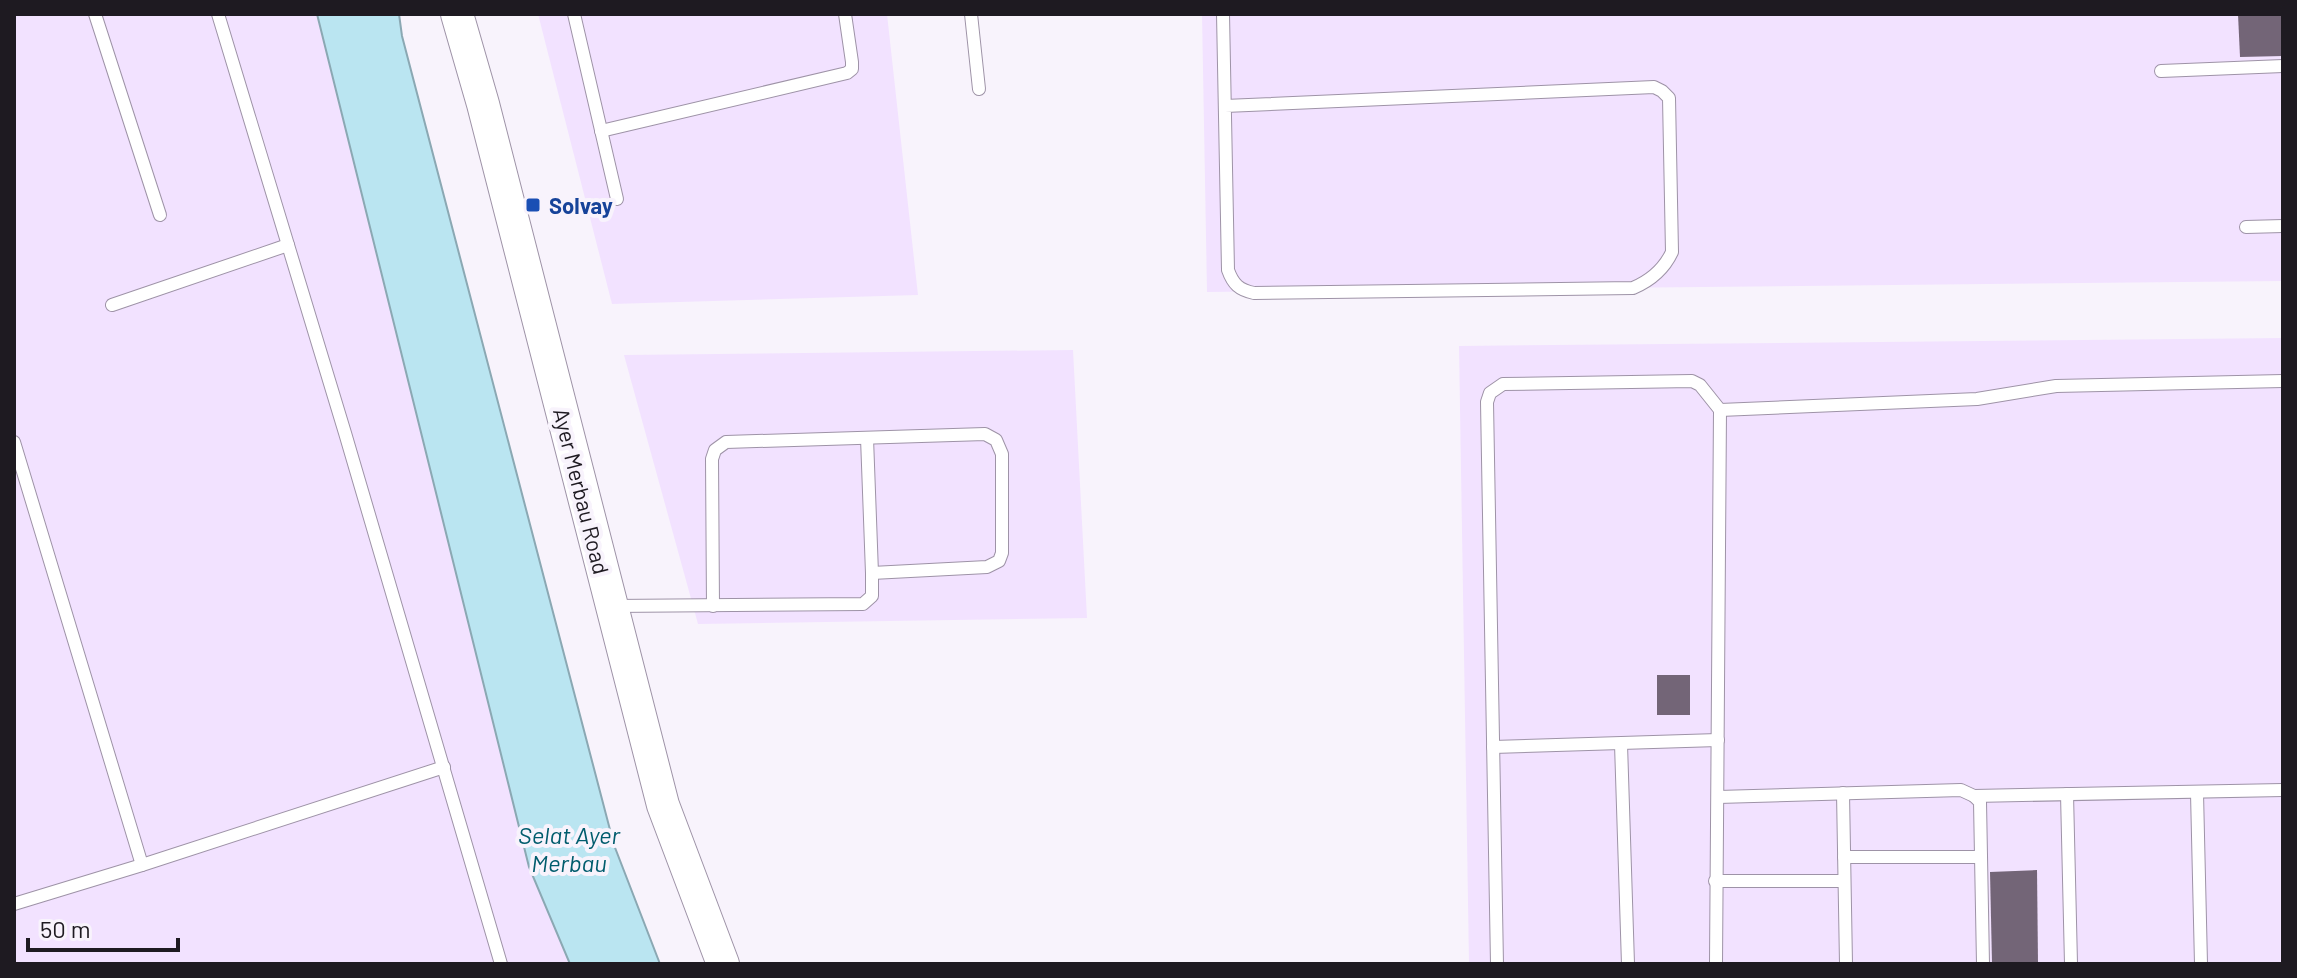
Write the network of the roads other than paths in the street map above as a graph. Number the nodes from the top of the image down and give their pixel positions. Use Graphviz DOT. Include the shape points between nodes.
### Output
graph roads {
  1 [pos="95,14"];
  2 [pos="218,14"];
  3 [pos="457,14"];
  4 [pos="574,14"];
  5 [pos="845,14"];
  6 [pos="971,14"];
  7 [pos="1223,14"];
  8 [pos="2283,66"];
  9 [pos="2161,71"];
  10 [pos="979,89"];
  11 [pos="1225,106"];
  12 [pos="601,131"];
  13 [pos="617,199"];
  14 [pos="160,215"];
  15 [pos="2283,226"];
  16 [pos="2246,227"];
  17 [pos="288,245"];
  18 [pos="112,305"];
  19 [pos="2283,381"];
  20 [pos="1720,410"];
  21 [pos="867,438"];
  22 [pos="14,442"];
  23 [pos="16,458"];
  24 [pos="872,573"];
  25 [pos="612,606"];
  26 [pos="713,606"];
  27 [pos="1718,740"];
  28 [pos="1621,744"];
  29 [pos="1493,747"];
  30 [pos="444,767"];
  31 [pos="2283,790"];
  32 [pos="1843,793"];
  33 [pos="2197,793"];
  34 [pos="2067,794"];
  35 [pos="1974,796"];
  36 [pos="1718,797"];
  37 [pos="1844,857"];
  38 [pos="1981,857"];
  39 [pos="142,865"];
  40 [pos="1715,881"];
  41 [pos="1844,881"];
  42 [pos="14,904"];
  43 [pos="501,964"];
  44 [pos="723,964"];
  45 [pos="1497,964"];
  46 [pos="1628,964"];
  47 [pos="1716,964"];
  48 [pos="1846,964"];
  49 [pos="1983,964"];
  50 [pos="2071,964"];
  51 [pos="2201,964"];
  1 -- 14 [label="lane"];
  2 -- 17 [label="lane"];
  3 -- 25 [label="street, Ayer Merbau Road"];
  4 -- 12 [label="lane"];
  5 -- 12 [label="lane" via="852,62 847,73"];
  6 -- 10 [label="lane"];
  7 -- 11 [label="lane"];
  8 -- 9 [label="lane"];
  11 -- 11 [label="lane" via="1654,87 1669,98 1672,252 1653,277 1633,288 1244,291 1228,270"];
  12 -- 13 [label="lane"];
  15 -- 16 [label="lane"];
  17 -- 18 [label="lane"];
  17 -- 30 [label="lane"];
  19 -- 20 [label="lane" via="2067,386 1977,399"];
  20 -- 27 [label="lane"];
  20 -- 29 [label="lane" via="1692,381 1503,384 1490,393"];
  21 -- 24 [label="lane"];
  21 -- 24 [label="lane" via="985,434 996,440 1002,454 1002,553 995,564"];
  21 -- 26 [label="lane" via="719,445 712,459"];
  22 -- 23 [label="lane"];
  23 -- 39 [label="lane"];
  24 -- 26 [label="lane" via="872,596 863,604"];
  25 -- 26 [label="lane"];
  25 -- 44 [label="street, Ayer Merbau Road" via="663,805"];
  27 -- 28 [label="lane"];
  27 -- 36 [label="lane"];
  28 -- 29 [label="lane"];
  28 -- 46 [label="lane"];
  29 -- 45 [label="lane"];
  30 -- 39 [label="lane"];
  30 -- 43 [label="lane"];
  31 -- 33 [label="lane"];
  32 -- 35 [label="lane" via="1961,790"];
  32 -- 36 [label="lane"];
  32 -- 37 [label="lane"];
  33 -- 34 [label="lane"];
  33 -- 51 [label="lane"];
  34 -- 35 [label="lane"];
  34 -- 50 [label="lane"];
  35 -- 38 [label="lane" via="1980,802"];
  36 -- 40 [label="lane"];
  37 -- 38 [label="lane"];
  37 -- 41 [label="lane"];
  38 -- 49 [label="lane"];
  39 -- 42 [label="lane"];
  40 -- 41 [label="lane"];
  40 -- 47 [label="lane"];
  41 -- 48 [label="lane"];
}
